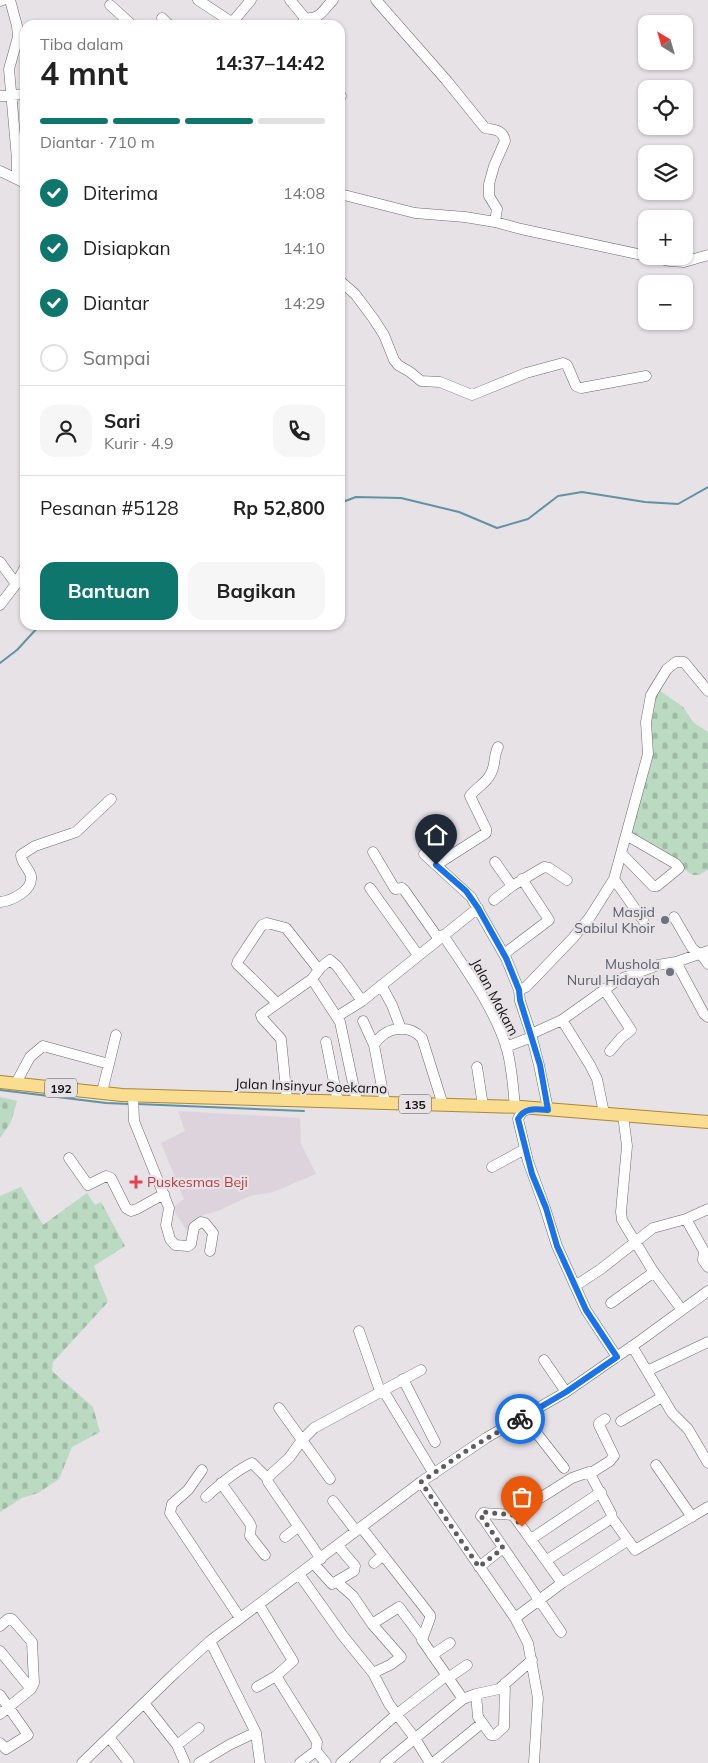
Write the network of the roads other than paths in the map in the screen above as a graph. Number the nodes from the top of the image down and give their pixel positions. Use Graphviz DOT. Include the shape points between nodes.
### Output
graph roads {
  1 [pos="10,0"];
  2 [pos="251,0"];
  3 [pos="290,0"];
  4 [pos="333,0"];
  5 [pos="376,0"];
  6 [pos="205,2"];
  7 [pos="110,5"];
  8 [pos="126,20"];
  9 [pos="228,20"];
  10 [pos="236,20"];
  11 [pos="302,20"];
  12 [pos="308,20"];
  13 [pos="20,94"];
  14 [pos="5,95"];
  15 [pos="0,171"];
  16 [pos="20,176"];
  17 [pos="20,181"];
  18 [pos="345,195"];
  19 [pos="495,222"];
  20 [pos="708,255"];
  21 [pos="345,285"];
  22 [pos="646,376"];
  23 [pos="0,562"];
  24 [pos="20,576"];
  25 [pos="16,584"];
  26 [pos="0,605"];
  27 [pos="708,691"];
  28 [pos="498,747"];
  29 [pos="111,799"];
  30 [pos="626,834"];
  31 [pos="373,852"];
  32 [pos="621,852"];
  33 [pos="424,854"];
  34 [pos="495,862"];
  35 [pos="436,865"];
  36 [pos="522,879"];
  37 [pos="614,879"];
  38 [pos="567,880"];
  39 [pos="512,886"];
  40 [pos="370,888"];
  41 [pos="494,900"];
  42 [pos="0,902"];
  43 [pos="478,908"];
  44 [pos="674,916"];
  45 [pos="643,920"];
  46 [pos="441,936"];
  47 [pos="704,953"];
  48 [pos="504,954"];
  49 [pos="418,955"];
  50 [pos="676,962"];
  51 [pos="708,964"];
  52 [pos="319,970"];
  53 [pos="312,979"];
  54 [pos="381,985"];
  55 [pos="519,990"];
  56 [pos="604,990"];
  57 [pos="362,1000"];
  58 [pos="277,1003"];
  59 [pos="338,1016"];
  60 [pos="708,1017"];
  61 [pos="562,1020"];
  62 [pos="363,1021"];
  63 [pos="401,1029"];
  64 [pos="116,1035"];
  65 [pos="532,1035"];
  66 [pos="326,1042"];
  67 [pos="374,1045"];
  68 [pos="506,1046"];
  69 [pos="610,1051"];
  70 [pos="109,1064"];
  71 [pos="477,1067"];
  72 [pos="0,1082"];
  73 [pos="16,1083"];
  74 [pos="102,1092"];
  75 [pos="131,1100"];
  76 [pos="287,1100"];
  77 [pos="338,1102"];
  78 [pos="357,1102"];
  79 [pos="385,1103"];
  80 [pos="444,1105"];
  81 [pos="484,1106"];
  82 [pos="515,1107"];
  83 [pos="531,1108"];
  84 [pos="548,1110"];
  85 [pos="604,1113"];
  86 [pos="624,1115"];
  87 [pos="708,1122"];
  88 [pos="526,1149"];
  89 [pos="69,1158"];
  90 [pos="492,1167"];
  91 [pos="164,1194"];
  92 [pos="708,1208"];
  93 [pos="686,1220"];
  94 [pos="636,1241"];
  95 [pos="210,1250"];
  96 [pos="708,1267"];
  97 [pos="654,1272"];
  98 [pos="575,1286"];
  99 [pos="708,1291"];
  100 [pos="611,1303"];
  101 [pos="682,1310"];
  102 [pos="359,1330"];
  103 [pos="708,1342"];
  104 [pos="632,1346"];
  105 [pos="617,1357"];
  106 [pos="544,1360"];
  107 [pos="421,1370"];
  108 [pos="647,1371"];
  109 [pos="403,1379"];
  110 [pos="381,1391"];
  111 [pos="566,1392"];
  112 [pos="662,1397"];
  113 [pos="279,1408"];
  114 [pos="524,1417"];
  115 [pos="604,1419"];
  116 [pos="621,1421"];
  117 [pos="302,1440"];
  118 [pos="434,1442"];
  119 [pos="708,1463"];
  120 [pos="656,1465"];
  121 [pos="564,1468"];
  122 [pos="202,1470"];
  123 [pos="591,1473"];
  124 [pos="434,1474"];
  125 [pos="267,1478"];
  126 [pos="330,1479"];
  127 [pos="421,1482"];
  128 [pos="221,1483"];
  129 [pos="601,1492"];
  130 [pos="206,1497"];
  131 [pos="334,1501"];
  132 [pos="708,1507"];
  133 [pos="513,1515"];
  134 [pos="692,1517"];
  135 [pos="612,1518"];
  136 [pos="298,1527"];
  137 [pos="359,1529"];
  138 [pos="285,1537"];
  139 [pos="531,1539"];
  140 [pos="627,1541"];
  141 [pos="338,1546"];
  142 [pos="503,1548"];
  143 [pos="265,1555"];
  144 [pos="384,1555"];
  145 [pos="547,1560"];
  146 [pos="317,1561"];
  147 [pos="374,1563"];
  148 [pos="479,1567"];
  149 [pos="299,1574"];
  150 [pos="337,1582"];
  151 [pos="562,1583"];
  152 [pos="539,1600"];
  153 [pos="259,1605"];
  154 [pos="240,1618"];
  155 [pos="515,1618"];
  156 [pos="372,1624"];
  157 [pos="0,1626"];
  158 [pos="561,1632"];
  159 [pos="422,1638"];
  160 [pos="210,1641"];
  161 [pos="450,1643"];
  162 [pos="0,1651"];
  163 [pos="432,1655"];
  164 [pos="532,1660"];
  165 [pos="467,1665"];
  166 [pos="373,1673"];
  167 [pos="276,1676"];
  168 [pos="447,1677"];
  169 [pos="505,1683"];
  170 [pos="256,1686"];
  171 [pos="31,1689"];
  172 [pos="476,1694"];
  173 [pos="0,1696"];
  174 [pos="463,1699"];
  175 [pos="144,1703"];
  176 [pos="9,1707"];
  177 [pos="0,1714"];
  178 [pos="397,1714"];
  179 [pos="482,1723"];
  180 [pos="199,1728"];
  181 [pos="250,1735"];
  182 [pos="109,1737"];
  183 [pos="414,1737"];
  184 [pos="0,1743"];
  185 [pos="177,1745"];
  186 [pos="316,1751"];
  187 [pos="82,1763"];
  188 [pos="129,1763"];
  189 [pos="185,1763"];
  190 [pos="200,1763"];
  191 [pos="260,1763"];
  192 [pos="300,1763"];
  193 [pos="326,1763"];
  194 [pos="341,1763"];
  195 [pos="385,1763"];
  196 [pos="432,1763"];
  197 [pos="534,1763"];
  1 -- 14 [label="street" via="18,37"];
  2 -- 10 [label="street"];
  3 -- 11 [label="street"];
  4 -- 12 [label="street" via="317,16"];
  5 -- 19 [label="street" via="485,128 496,129 504,138 489,184 489,196 497,209"];
  6 -- 9 [label="street"];
  7 -- 8 [label="street"];
  13 -- 14 [label="street"];
  14 -- 16 [label="street"];
  15 -- 17 [label="street"];
  18 -- 19 [label="street" via="415,213"];
  19 -- 20 [label="street" via="670,262 684,262"];
  21 -- 22 [label="street" via="356,294 384,335 396,363 421,381 440,382 472,395 526,373 563,363 576,386 582,388"];
  23 -- 25 [label="street"];
  24 -- 25 [label="street"];
  25 -- 26 [label="street"];
  27 -- 30 [label="street" via="686,664 680,662 667,669 651,695 646,722 648,754"];
  28 -- 35 [label="street" via="491,775 470,796 486,833"];
  29 -- 42 [label="street" via="76,832 35,846 21,855 31,879 22,893 10,901"];
  30 -- 32 [label="street"];
  30 -- 32 [label="street" via="679,868 657,886 652,886"];
  31 -- 46 [label="street, Jalan Makam" via="395,889 404,889"];
  32 -- 37 [label="street"];
  33 -- 35 [label="street, Jalan Makam"];
  34 -- 39 [label="street"];
  35 -- 43 [label="street, Jalan Makam" via="466,891"];
  36 -- 38 [label="street" via="547,867"];
  36 -- 39 [label="street"];
  36 -- 48 [label="street" via="548,920"];
  37 -- 45 [label="street"];
  37 -- 55 [label="street" via="573,938 526,987"];
  39 -- 41 [label="street"];
  40 -- 49 [label="street"];
  43 -- 46 [label="street"];
  43 -- 48 [label="street, Jalan Makam"];
  44 -- 47 [label="street" via="692,948"];
  46 -- 49 [label="street"];
  46 -- 68 [label="street, Jalan Makam" via="488,1006"];
  47 -- 50 [label="street, Jalan Makam"];
  47 -- 51 [label="street"];
  48 -- 55 [label="street, Jalan Makam"];
  49 -- 54 [label="street"];
  50 -- 56 [label="street, Jalan Makam" via="650,967 618,980"];
  50 -- 60 [label="street"];
  52 -- 53 [label="street"];
  52 -- 57 [label="street" via="333,961"];
  52 -- 58 [label="street" via="286,928 267,923 262,925 237,964"];
  53 -- 58 [label="street"];
  53 -- 59 [label="street"];
  54 -- 57 [label="street"];
  54 -- 63 [label="street"];
  55 -- 65 [label="street, Jalan Makam"];
  56 -- 61 [label="street, Jalan Makam"];
  56 -- 69 [label="street" via="631,1030"];
  57 -- 59 [label="street"];
  58 -- 76 [label="street" via="261,1016 281,1039"];
  59 -- 78 [label="street"];
  61 -- 65 [label="street, Jalan Makam"];
  61 -- 85 [label="street" via="597,1079"];
  62 -- 67 [label="street"];
  63 -- 67 [label="street" via="385,1034"];
  63 -- 80 [label="street" via="415,1031 422,1038"];
  64 -- 70 [label="street"];
  65 -- 68 [label="street"];
  65 -- 84 [label="street, Jalan Makam"];
  66 -- 77 [label="street"];
  67 -- 79 [label="street"];
  68 -- 82 [label="street, Jalan Makam"];
  70 -- 73 [label="street" via="43,1046 26,1063"];
  70 -- 74 [label="street"];
  71 -- 81 [label="street"];
  72 -- 73 [label="main road, 192"];
  73 -- 74 [label="main road, 192"];
  74 -- 75 [label="main road, 192"];
  75 -- 76 [label="main road, Jalan Insinyur Soekarno / 135"];
  75 -- 91 [label="street" via="136,1129"];
  76 -- 77 [label="main road, Jalan Insinyur Soekarno / 135"];
  77 -- 78 [label="main road, Jalan Insinyur Soekarno / 135"];
  78 -- 79 [label="main road, Jalan Insinyur Soekarno / 135"];
  79 -- 80 [label="main road, Jalan Insinyur Soekarno / 135"];
  80 -- 81 [label="main road, Jalan Insinyur Soekarno / 135"];
  81 -- 82 [label="main road, Jalan Insinyur Soekarno / 135"];
  82 -- 83 [label="main road, Jalan Insinyur Soekarno / 135"];
  83 -- 84 [label="main road, Jalan Insinyur Soekarno / 135"];
  83 -- 88 [label="street" via="522,1112 518,1119"];
  84 -- 85 [label="main road, Jalan Insinyur Soekarno / 135"];
  85 -- 86 [label="main road, Jalan Insinyur Soekarno / 135"];
  86 -- 87 [label="main road, Jalan Insinyur Soekarno / 135"];
  86 -- 94 [label="street" via="627,1146 621,1212 622,1220"];
  88 -- 90 [label="street"];
  88 -- 98 [label="street" via="557,1246"];
  89 -- 91 [label="street" via="88,1185 106,1176 111,1178 126,1208 131,1211"];
  91 -- 95 [label="street" via="169,1209 166,1225 173,1243 190,1245 194,1227 202,1222 213,1232"];
  92 -- 93 [label="street"];
  93 -- 94 [label="street" via="655,1227"];
  93 -- 96 [label="street" via="704,1250 703,1260"];
  94 -- 97 [label="street"];
  94 -- 98 [label="street"];
  97 -- 100 [label="street"];
  97 -- 101 [label="street"];
  98 -- 105 [label="street" via="586,1310"];
  99 -- 101 [label="street"];
  101 -- 104 [label="street"];
  102 -- 110 [label="street"];
  103 -- 108 [label="street"];
  104 -- 105 [label="street"];
  104 -- 108 [label="street"];
  105 -- 111 [label="street"];
  106 -- 111 [label="street"];
  107 -- 109 [label="street"];
  108 -- 112 [label="street"];
  109 -- 110 [label="street"];
  109 -- 118 [label="street"];
  110 -- 117 [label="street" via="314,1428"];
  110 -- 124 [label="street"];
  111 -- 114 [label="street"];
  112 -- 116 [label="street"];
  112 -- 119 [label="street" via="688,1429"];
  113 -- 117 [label="street"];
  114 -- 121 [label="street"];
  114 -- 124 [label="street" via="477,1443"];
  115 -- 123 [label="street" via="599,1426 614,1456"];
  117 -- 125 [label="street" via="289,1458"];
  117 -- 126 [label="street"];
  120 -- 134 [label="street"];
  122 -- 154 [label="street" via="188,1490 172,1504 170,1514"];
  123 -- 129 [label="street"];
  123 -- 133 [label="street" via="572,1478"];
  124 -- 127 [label="street"];
  125 -- 128 [label="street" via="252,1463"];
  125 -- 136 [label="street"];
  127 -- 137 [label="street"];
  127 -- 148 [label="street"];
  128 -- 130 [label="street"];
  128 -- 143 [label="street" via="249,1522 250,1536"];
  129 -- 135 [label="street"];
  129 -- 139 [label="street"];
  131 -- 137 [label="street"];
  132 -- 134 [label="street"];
  133 -- 139 [label="street"];
  133 -- 142 [label="street" via="486,1512 481,1516"];
  134 -- 140 [label="street" via="637,1550 633,1550"];
  135 -- 140 [label="street"];
  135 -- 145 [label="street"];
  136 -- 138 [label="street"];
  136 -- 146 [label="street"];
  137 -- 141 [label="street"];
  137 -- 144 [label="street"];
  139 -- 145 [label="street"];
  140 -- 151 [label="street"];
  141 -- 146 [label="street"];
  141 -- 150 [label="street" via="355,1568"];
  142 -- 148 [label="street"];
  142 -- 152 [label="street"];
  144 -- 147 [label="street"];
  144 -- 159 [label="street" via="430,1616"];
  145 -- 151 [label="street"];
  146 -- 149 [label="street"];
  146 -- 150 [label="street" via="332,1584"];
  148 -- 155 [label="street"];
  149 -- 153 [label="street"];
  149 -- 166 [label="street"];
  150 -- 156 [label="street" via="353,1596"];
  151 -- 152 [label="street"];
  152 -- 155 [label="street"];
  152 -- 158 [label="street"];
  153 -- 154 [label="street"];
  153 -- 167 [label="street" via="292,1659 292,1663"];
  154 -- 160 [label="street"];
  155 -- 164 [label="street" via="528,1643"];
  156 -- 159 [label="street" via="399,1607"];
  156 -- 166 [label="street" via="401,1657"];
  157 -- 171 [label="street" via="12,1619 32,1642 34,1683"];
  159 -- 163 [label="street"];
  160 -- 175 [label="street"];
  160 -- 191 [label="street" via="256,1733"];
  161 -- 163 [label="street"];
  162 -- 171 [label="street"];
  163 -- 168 [label="street"];
  164 -- 169 [label="street"];
  164 -- 197 [label="street" via="538,1698"];
  165 -- 168 [label="street"];
  166 -- 178 [label="street"];
  167 -- 170 [label="street"];
  167 -- 186 [label="street" via="313,1735"];
  168 -- 174 [label="street"];
  168 -- 178 [label="street"];
  169 -- 172 [label="street" via="496,1690"];
  169 -- 179 [label="street" via="503,1729 492,1736"];
  171 -- 176 [label="street"];
  172 -- 174 [label="street"];
  172 -- 179 [label="street" via="477,1714"];
  173 -- 176 [label="street"];
  174 -- 183 [label="street"];
  175 -- 182 [label="street"];
  175 -- 185 [label="street"];
  176 -- 177 [label="street"];
  176 -- 184 [label="street" via="28,1735 7,1748"];
  178 -- 183 [label="street"];
  178 -- 194 [label="street"];
  179 -- 196 [label="street"];
  180 -- 185 [label="street"];
  181 -- 190 [label="street"];
  182 -- 187 [label="street"];
  182 -- 188 [label="street"];
  183 -- 195 [label="street"];
  183 -- 196 [label="street"];
  185 -- 189 [label="street"];
  186 -- 192 [label="street"];
  186 -- 193 [label="street"];
}
